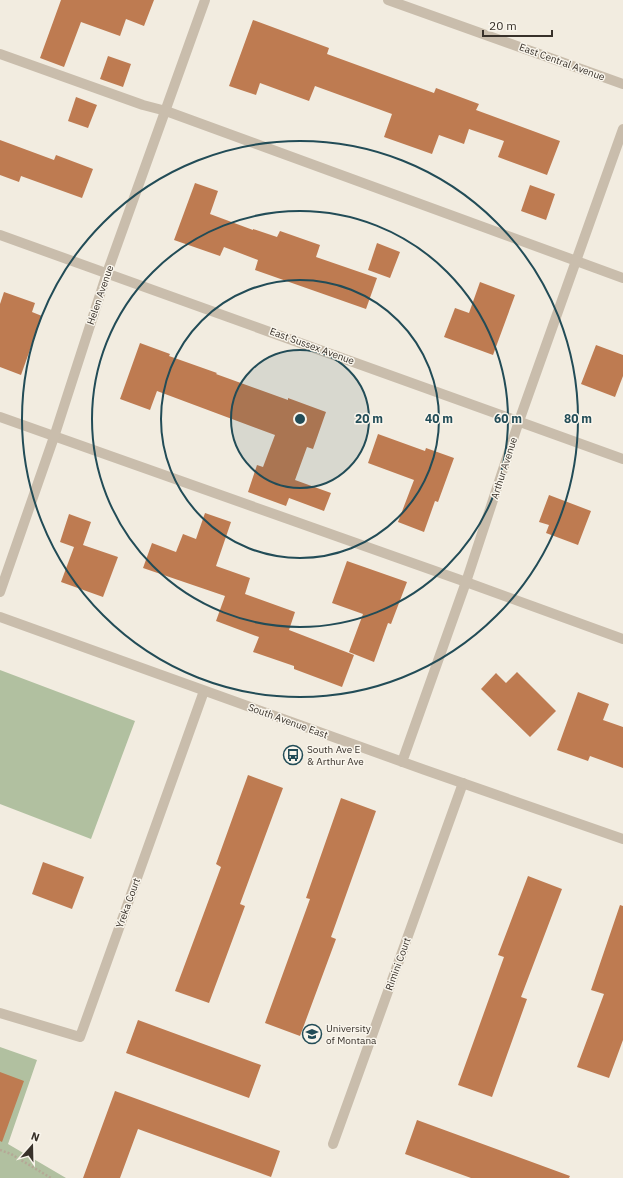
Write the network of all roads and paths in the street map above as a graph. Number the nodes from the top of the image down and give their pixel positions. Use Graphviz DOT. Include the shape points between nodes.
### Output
graph roads {
  1 [pos="205,0"];
  2 [pos="388,0"];
  3 [pos="0,54"];
  4 [pos="623,84"];
  5 [pos="166,111"];
  6 [pos="623,129"];
  7 [pos="0,234"];
  8 [pos="576,262"];
  9 [pos="108,273"];
  10 [pos="623,278"];
  11 [pos="0,417"];
  12 [pos="519,422"];
  13 [pos="54,437"];
  14 [pos="623,459"];
  15 [pos="466,582"];
  16 [pos="0,592"];
  17 [pos="0,617"];
  18 [pos="623,639"];
  19 [pos="204,690"];
  20 [pos="402,762"];
  21 [pos="463,783"];
  22 [pos="623,839"];
  23 [pos="0,1013"];
  24 [pos="333,1144"];
  25 [pos="0,1150"];
  26 [pos="51,1178"];
  1 -- 5 [label="street, Helen Avenue"];
  2 -- 4 [label="street, East Central Avenue"];
  3 -- 5 [label="street"];
  5 -- 8 [label="street"];
  5 -- 9 [label="street, Helen Avenue"];
  6 -- 8 [label="street, Arthur Avenue"];
  7 -- 9 [label="street, East Sussex Avenue"];
  8 -- 10 [label="street"];
  8 -- 12 [label="street, Arthur Avenue"];
  9 -- 12 [label="street, East Sussex Avenue"];
  9 -- 13 [label="street, Helen Avenue"];
  11 -- 13 [label="street"];
  12 -- 14 [label="street, East Sussex Avenue"];
  12 -- 15 [label="street, Arthur Avenue"];
  13 -- 15 [label="street"];
  13 -- 16 [label="street, Helen Avenue"];
  15 -- 18 [label="street"];
  15 -- 20 [label="street, Arthur Avenue"];
  17 -- 19 [label="street, South Avenue East"];
  19 -- 20 [label="street, South Avenue East"];
  19 -- 23 [label="street, Yreka Court" via="80,1037"];
  20 -- 21 [label="street, South Avenue East"];
  21 -- 22 [label="street, South Avenue East"];
  21 -- 24 [label="street, Rimini Court"];
  25 -- 26 [label="path"];
}
